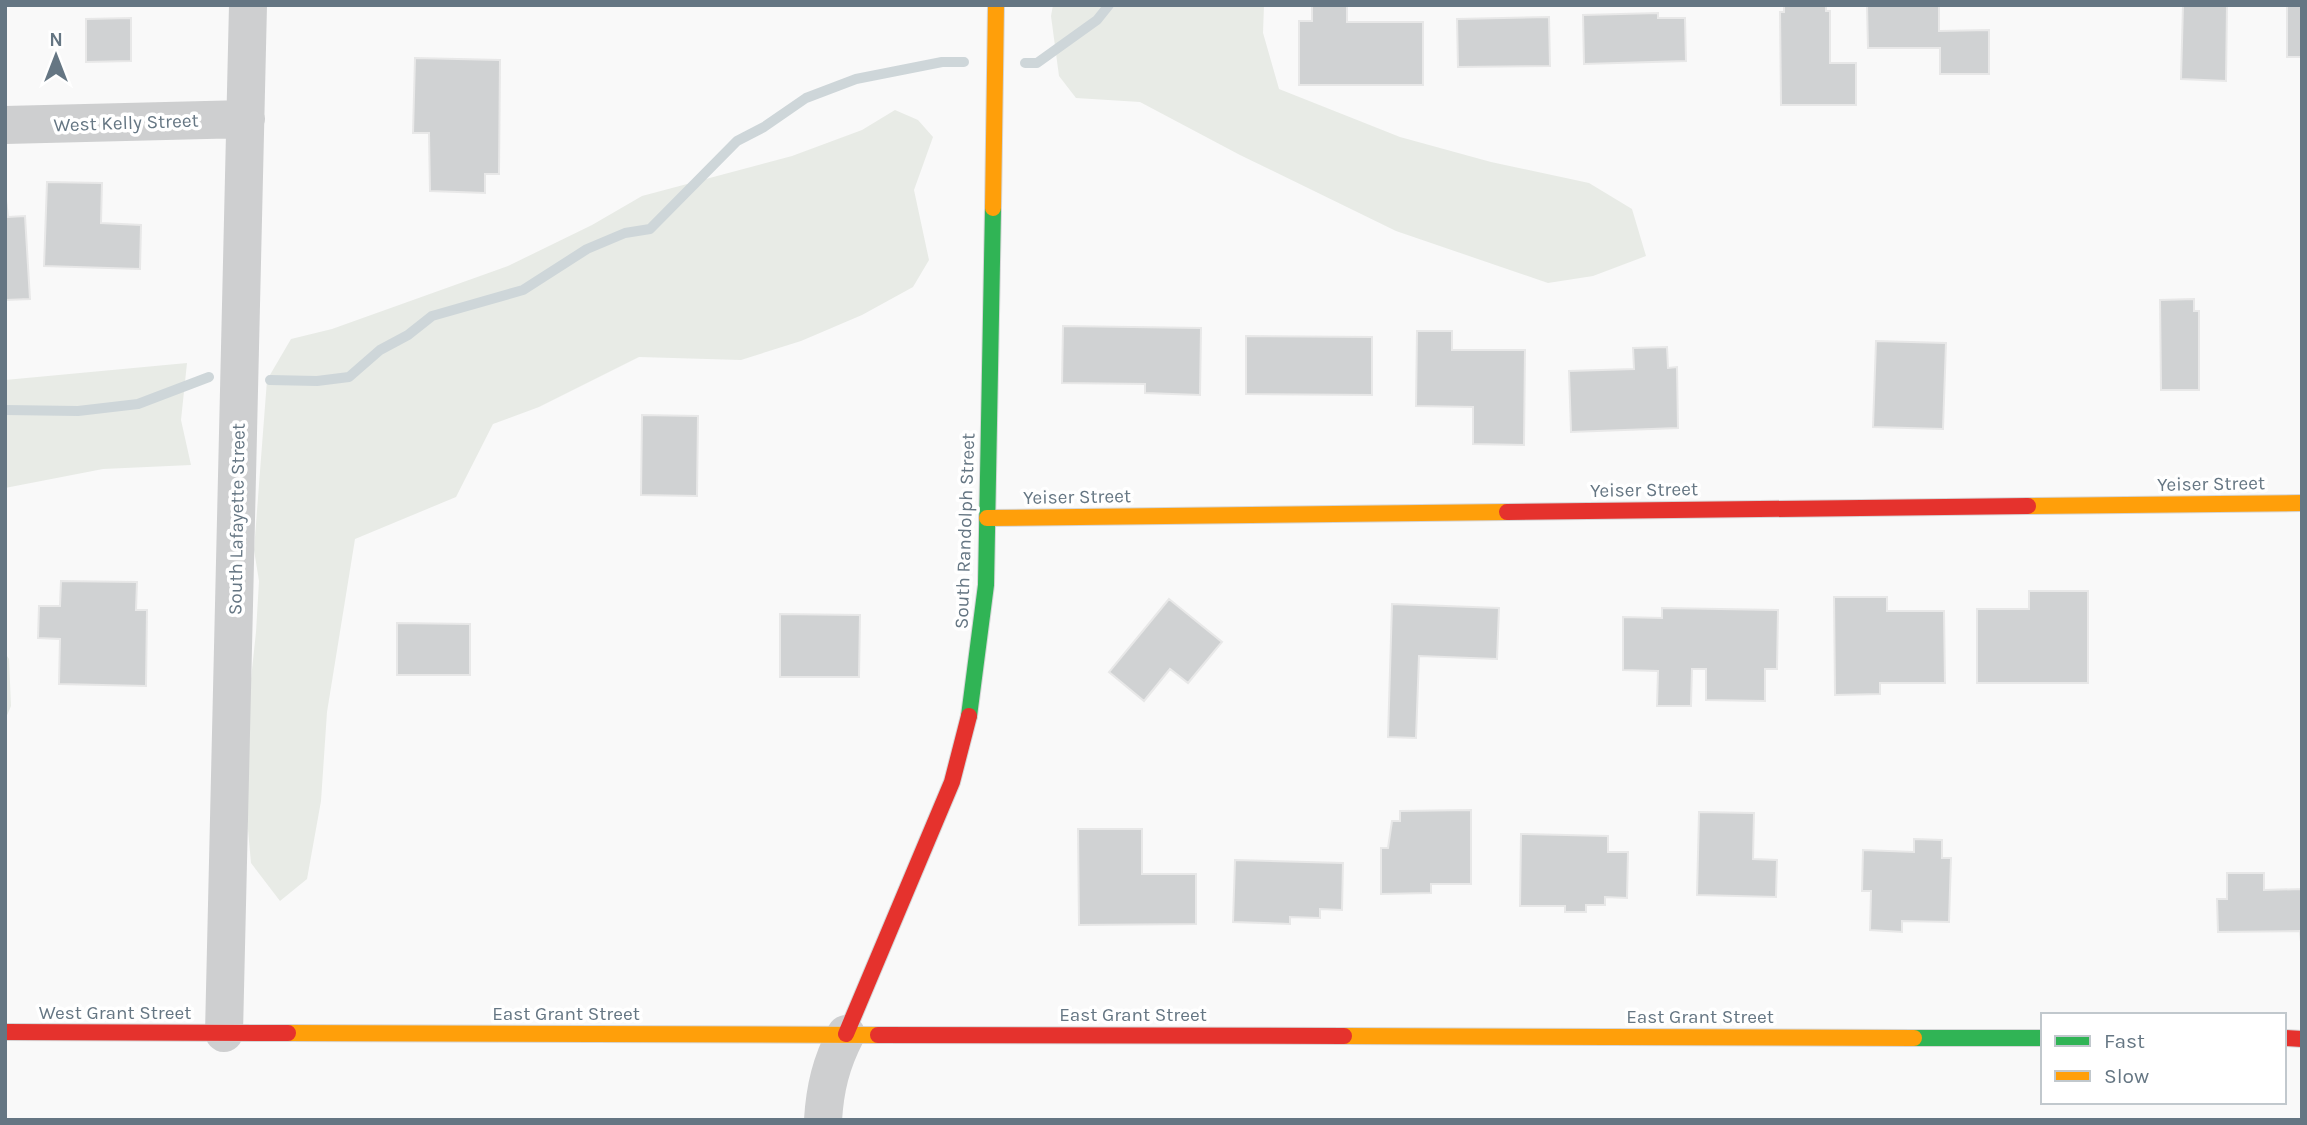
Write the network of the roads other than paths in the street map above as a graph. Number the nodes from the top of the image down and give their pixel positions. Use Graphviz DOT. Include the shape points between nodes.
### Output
graph roads {
  1 [pos="248,5"];
  2 [pos="996,5"];
  3 [pos="246,119"];
  4 [pos="5,125"];
  5 [pos="2302,503"];
  6 [pos="987,518"];
  7 [pos="5,1032"];
  8 [pos="224,1033"];
  9 [pos="846,1034"];
  10 [pos="2041,1038"];
  11 [pos="822,1120"];
  1 -- 3 [label="street, South Lafayette Street"];
  2 -- 6 [label="street, South Randolph Street"];
  3 -- 4 [label="street, West Kelly Street"];
  3 -- 8 [label="street, South Lafayette Street"];
  5 -- 6 [label="street, Yeiser Street"];
  6 -- 9 [label="street, South Randolph Street" via="980,651 952,782"];
  7 -- 8 [label="street, West Grant Street"];
  8 -- 9 [label="street, East Grant Street"];
  9 -- 10 [label="street, East Grant Street"];
  9 -- 11 [label="street" via="832,1061"];
}
